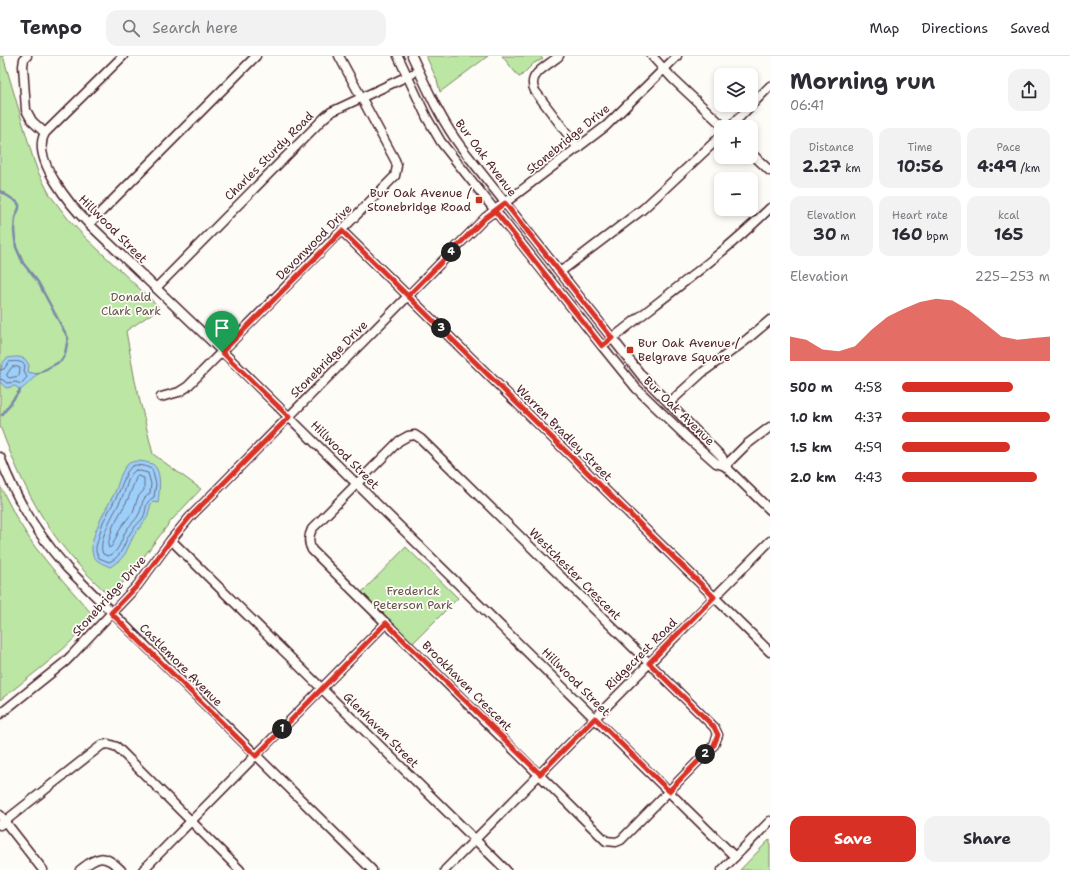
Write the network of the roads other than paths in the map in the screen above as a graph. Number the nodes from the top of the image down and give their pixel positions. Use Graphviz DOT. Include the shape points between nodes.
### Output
graph roads {
  1 [pos="27,56"];
  2 [pos="123,56"];
  3 [pos="256,56"];
  4 [pos="339,56"];
  5 [pos="398,56"];
  6 [pos="412,56"];
  7 [pos="558,56"];
  8 [pos="652,56"];
  9 [pos="677,56"];
  10 [pos="664,69"];
  11 [pos="419,71"];
  12 [pos="408,76"];
  13 [pos="770,86"];
  14 [pos="361,97"];
  15 [pos="717,120"];
  16 [pos="737,120"];
  17 [pos="45,133"];
  18 [pos="714,143"];
  19 [pos="578,148"];
  20 [pos="758,160"];
  21 [pos="770,171"];
  22 [pos="505,203"];
  23 [pos="770,208"];
  24 [pos="495,211"];
  25 [pos="89,224"];
  26 [pos="342,231"];
  27 [pos="560,272"];
  28 [pos="156,288"];
  29 [pos="408,296"];
  30 [pos="770,320"];
  31 [pos="612,338"];
  32 [pos="602,346"];
  33 [pos="222,352"];
  34 [pos="161,397"];
  35 [pos="670,403"];
  36 [pos="289,417"];
  37 [pos="770,427"];
  38 [pos="0,457"];
  39 [pos="725,466"];
  40 [pos="357,484"];
  41 [pos="770,510"];
  42 [pos="171,540"];
  43 [pos="770,541"];
  44 [pos="714,597"];
  45 [pos="111,613"];
  46 [pos="386,623"];
  47 [pos="770,652"];
  48 [pos="649,663"];
  49 [pos="322,688"];
  50 [pos="0,714"];
  51 [pos="595,718"];
  52 [pos="256,756"];
  53 [pos="540,774"];
  54 [pos="669,791"];
  55 [pos="2,821"];
  56 [pos="191,821"];
  57 [pos="770,821"];
  58 [pos="475,839"];
  59 [pos="735,857"];
  60 [pos="42,870"];
  61 [pos="80,870"];
  62 [pos="121,870"];
  63 [pos="143,870"];
  64 [pos="240,870"];
  65 [pos="372,870"];
  66 [pos="445,870"];
  67 [pos="506,870"];
  68 [pos="722,870"];
  1 -- 17 [label="street" via="22,66 26,110 32,121"];
  2 -- 17 [label="street"];
  3 -- 25 [label="street"];
  4 -- 14 [label="street, Devonwood Drive"];
  5 -- 12 [label="street, Bur Oak Avenue"];
  6 -- 11 [label="street, Bur Oak Avenue"];
  7 -- 19 [label="street" via="534,76 532,82 535,91"];
  8 -- 10 [label="street"];
  9 -- 10 [label="street, Stonebridge Drive"];
  10 -- 15 [label="street"];
  10 -- 19 [label="street, Stonebridge Drive" via="606,126"];
  11 -- 12 [label="street, Charles Sturdy Road"];
  11 -- 22 [label="street, Bur Oak Avenue" via="452,135"];
  12 -- 14 [label="street, Charles Sturdy Road"];
  12 -- 24 [label="street, Bur Oak Avenue" via="441,142"];
  13 -- 16 [label="street"];
  14 -- 26 [label="street, Devonwood Drive" via="397,166 392,180"];
  14 -- 28 [label="street, Charles Sturdy Road" via="325,117"];
  17 -- 25 [label="street, Hillwood Street" via="42,148 50,171 70,204"];
  18 -- 27 [label="street" via="643,209"];
  19 -- 22 [label="street, Stonebridge Drive"];
  20 -- 21 [label="street"];
  22 -- 24 [label="street, Stonebridge Drive"];
  22 -- 27 [label="street, Bur Oak Avenue"];
  23 -- 31 [label="street" via="696,273"];
  24 -- 29 [label="street, Stonebridge Drive"];
  24 -- 32 [label="street, Bur Oak Avenue"];
  25 -- 28 [label="street, Hillwood Street"];
  26 -- 29 [label="street, Warren Bradley Street"];
  26 -- 33 [label="street, Devonwood Drive"];
  27 -- 31 [label="street, Bur Oak Avenue"];
  28 -- 33 [label="street, Hillwood Street"];
  29 -- 36 [label="street, Stonebridge Drive"];
  29 -- 44 [label="street, Warren Bradley Street"];
  30 -- 35 [label="street" via="703,372"];
  31 -- 32 [label="street"];
  31 -- 35 [label="street, Bur Oak Avenue" via="642,376"];
  32 -- 39 [label="street, Bur Oak Avenue" via="651,402 716,463"];
  33 -- 34 [label="street, Devonwood Drive" via="187,387"];
  33 -- 36 [label="street, Hillwood Street"];
  35 -- 39 [label="street, Bur Oak Avenue" via="722,457"];
  36 -- 40 [label="street, Hillwood Street"];
  36 -- 42 [label="street, Stonebridge Drive" via="190,517"];
  37 -- 39 [label="street" via="746,445"];
  38 -- 45 [label="street, Castlemore Avenue" via="18,498 44,540"];
  39 -- 41 [label="street, Bur Oak Avenue"];
  40 -- 46 [label="street, Brookhaven Crescent" via="312,529 308,540 312,550"];
  40 -- 48 [label="street, Westchester Crescent" via="403,438 415,435"];
  40 -- 51 [label="street, Hillwood Street"];
  42 -- 45 [label="street, Stonebridge Drive" via="137,586"];
  42 -- 49 [label="street, Glenhaven Street"];
  43 -- 44 [label="street, Ridgecrest Road"];
  44 -- 47 [label="street, Warren Bradley Street"];
  44 -- 48 [label="street, Ridgecrest Road"];
  45 -- 50 [label="street, Stonebridge Drive" via="65,662"];
  45 -- 52 [label="street, Castlemore Avenue"];
  46 -- 49 [label="street"];
  46 -- 53 [label="street, Brookhaven Crescent"];
  48 -- 51 [label="street, Ridgecrest Road"];
  48 -- 54 [label="street, Westchester Crescent" via="714,727 718,735 714,745"];
  49 -- 52 [label="street"];
  49 -- 58 [label="street, Glenhaven Street"];
  51 -- 53 [label="street, Ridgecrest Road"];
  51 -- 54 [label="street, Hillwood Street"];
  52 -- 56 [label="street"];
  52 -- 65 [label="street, Castlemore Avenue"];
  53 -- 54 [label="street, Brookhaven Crescent" via="606,841 610,842 621,840"];
  53 -- 58 [label="street, Ridgecrest Road"];
  54 -- 59 [label="street, Hillwood Street"];
  55 -- 56 [label="street" via="102,745 108,744 117,747"];
  55 -- 60 [label="street"];
  56 -- 63 [label="street"];
  56 -- 64 [label="street"];
  57 -- 59 [label="street"];
  58 -- 66 [label="street, Ridgecrest Road"];
  58 -- 67 [label="street, Glenhaven Street"];
  59 -- 68 [label="street"];
  61 -- 62 [label="street" via="97,858 104,858"];
}
